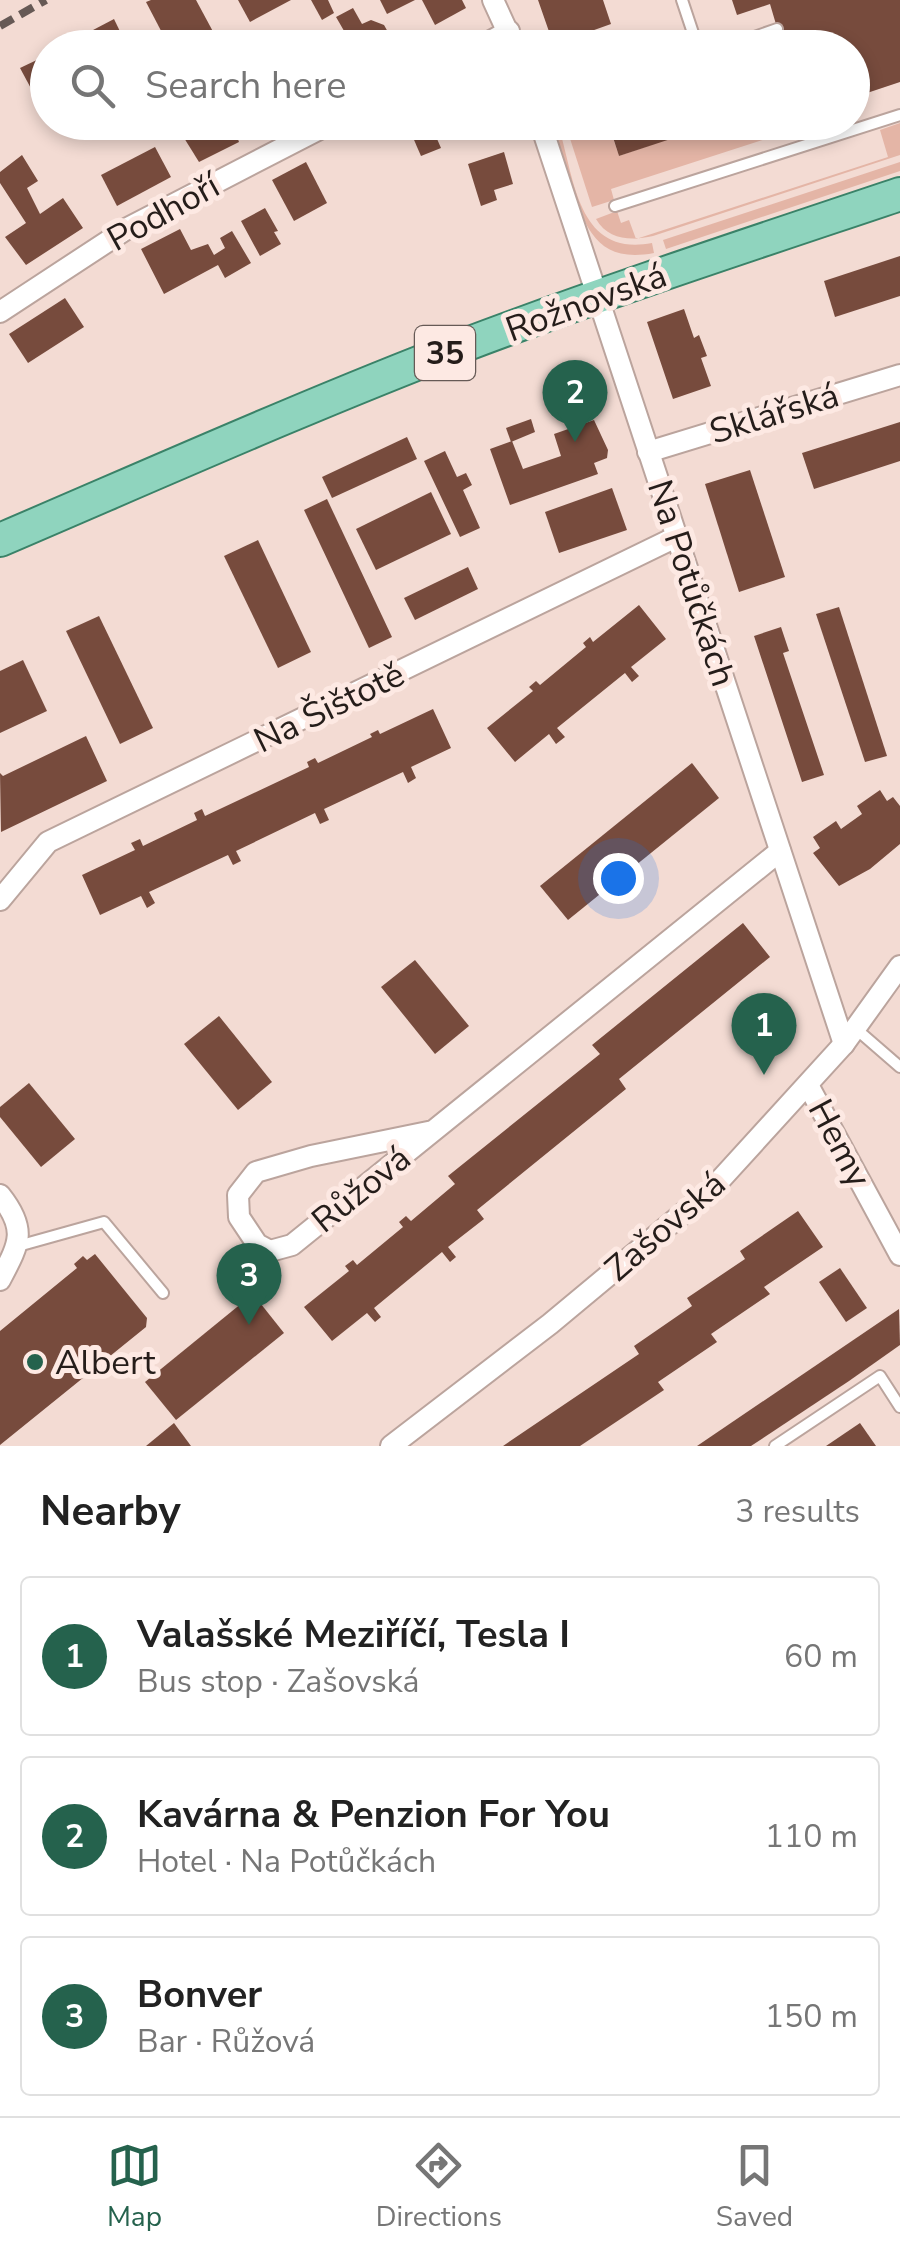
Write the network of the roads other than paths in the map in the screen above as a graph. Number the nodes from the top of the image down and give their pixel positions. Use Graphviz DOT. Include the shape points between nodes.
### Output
graph roads {
  1 [pos="492,0"];
  2 [pos="682,0"];
  3 [pos="777,29"];
  4 [pos="507,30"];
  5 [pos="692,30"];
  6 [pos="774,30"];
  7 [pos="900,115"];
  8 [pos="870,125"];
  9 [pos="297,140"];
  10 [pos="546,140"];
  11 [pos="822,140"];
  12 [pos="900,194"];
  13 [pos="616,206"];
  14 [pos="597,296"];
  15 [pos="0,312"];
  16 [pos="900,375"];
  17 [pos="648,452"];
  18 [pos="676,538"];
  19 [pos="0,540"];
  20 [pos="780,851"];
  21 [pos="0,900"];
  22 [pos="900,966"];
  23 [pos="850,1036"];
  24 [pos="900,1067"];
  25 [pos="808,1084"];
  26 [pos="433,1131"];
  27 [pos="0,1195"];
  28 [pos="18,1246"];
  29 [pos="900,1255"];
  30 [pos="0,1280"];
  31 [pos="163,1293"];
  32 [pos="900,1407"];
  33 [pos="391,1446"];
  34 [pos="775,1446"];
  1 -- 4 [label="street"];
  2 -- 5 [label="lane"];
  3 -- 6 [label="lane"];
  7 -- 8 [label="lane"];
  9 -- 15 [label="street, Podhoří" via="128,228"];
  10 -- 14 [label="street, Na Potůčkách"];
  11 -- 13 [label="lane"];
  12 -- 14 [label="main road, Rožnovská / 35"];
  14 -- 17 [label="street, Na Potůčkách"];
  14 -- 19 [label="main road, Rožnovská / 35" via="276,421"];
  16 -- 17 [label="street, Sklářská"];
  17 -- 18 [label="street, Na Potůčkách"];
  18 -- 20 [label="street, Na Potůčkách"];
  18 -- 21 [label="street, Na Šištotě" via="48,842"];
  20 -- 23 [label="street, Na Potůčkách"];
  20 -- 26 [label="street, Růžová"];
  22 -- 23 [label="street, Zašovská"];
  23 -- 24 [label="lane"];
  23 -- 25 [label="street, Zašovská"];
  25 -- 29 [label="street, Hemy"];
  25 -- 33 [label="street, Zašovská" via="710,1190"];
  26 -- 26 [label="street, Růžová" via="256,1172 238,1194 239,1217 257,1244 270,1251 292,1246"];
  27 -- 28 [label="street" via="16,1214"];
  28 -- 30 [label="street"];
  28 -- 31 [label="lane" via="104,1222"];
  32 -- 34 [label="lane" via="880,1376"];
}
